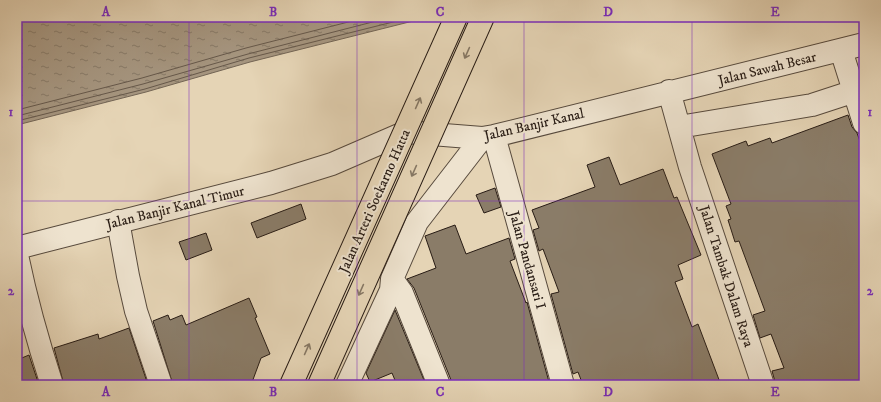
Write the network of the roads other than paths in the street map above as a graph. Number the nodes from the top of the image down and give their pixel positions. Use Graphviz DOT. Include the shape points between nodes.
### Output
graph roads {
  1 [pos="456,17"];
  2 [pos="483,17"];
  3 [pos="864,44"];
  4 [pos="841,50"];
  5 [pos="669,92"];
  6 [pos="860,103"];
  7 [pos="680,131"];
  8 [pos="488,137"];
  9 [pos="332,164"];
  10 [pos="118,222"];
  11 [pos="17,248"];
  12 [pos="17,255"];
  13 [pos="392,278"];
  14 [pos="361,375"];
  15 [pos="52,385"];
  16 [pos="162,385"];
  17 [pos="291,385"];
  18 [pos="320,385"];
  19 [pos="347,385"];
  20 [pos="438,385"];
  21 [pos="563,385"];
  22 [pos="763,385"];
  17 -- 1 [label="main road, Jalan Arteri Soekarno Hatta, one-way, bridge"];
  2 -- 18 [label="main road, Jalan Arteri Soekarno Hatta, one-way, bridge"];
  3 -- 4 [label="street, Jalan Sawah Besar"];
  4 -- 5 [label="street, Jalan Sawah Besar"];
  4 -- 6 [label="street"];
  5 -- 7 [label="street, Jalan Tambak Dalam Raya"];
  5 -- 8 [label="street, Jalan Banjir Kanal"];
  6 -- 7 [label="street" via="812,105"];
  7 -- 22 [label="street, Jalan Tambak Dalam Raya"];
  8 -- 9 [label="street, Jalan Banjir Kanal" via="406,132"];
  8 -- 13 [label="street" via="417,222"];
  8 -- 21 [label="street, Jalan Pandansari I"];
  9 -- 10 [label="street, Jalan Banjir Kanal Timur" via="271,183"];
  10 -- 11 [label="street, Jalan Banjir Kanal Timur"];
  10 -- 16 [label="street" via="136,311"];
  12 -- 15 [label="street" via="23,286"];
  13 -- 14 [label="street"];
  13 -- 20 [label="street" via="402,293"];
  14 -- 19 [label="street"];
}
